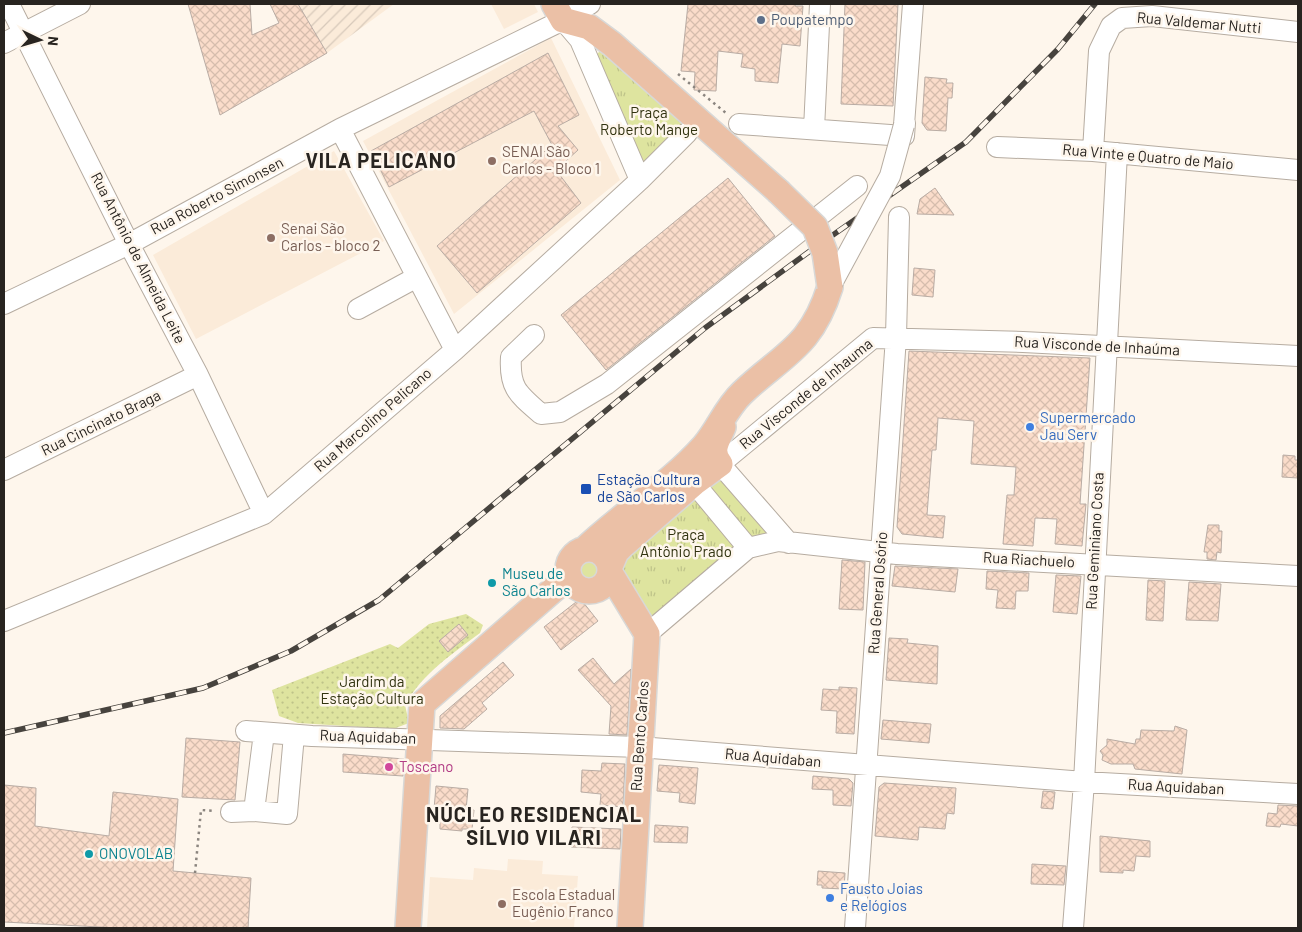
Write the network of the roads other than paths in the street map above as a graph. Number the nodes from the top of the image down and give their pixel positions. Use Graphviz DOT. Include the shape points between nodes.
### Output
graph roads {
  1 [pos="9,4"];
  2 [pos="80,4"];
  3 [pos="590,4"];
  4 [pos="820,4"];
  5 [pos="913,4"];
  6 [pos="558,12"];
  7 [pos="1298,32"];
  8 [pos="25,33"];
  9 [pos="4,44"];
  10 [pos="739,124"];
  11 [pos="904,128"];
  12 [pos="340,129"];
  13 [pos="814,129"];
  14 [pos="687,133"];
  15 [pos="997,146"];
  16 [pos="1093,151"];
  17 [pos="1117,153"];
  18 [pos="1298,170"];
  19 [pos="640,180"];
  20 [pos="857,186"];
  21 [pos="899,217"];
  22 [pos="128,244"];
  23 [pos="417,277"];
  24 [pos="830,287"];
  25 [pos="4,304"];
  26 [pos="358,309"];
  27 [pos="534,335"];
  28 [pos="896,337"];
  29 [pos="1105,346"];
  30 [pos="455,350"];
  31 [pos="1298,356"];
  32 [pos="198,375"];
  33 [pos="736,401"];
  34 [pos="720,464"];
  35 [pos="4,470"];
  36 [pos="694,483"];
  37 [pos="264,514"];
  38 [pos="789,543"];
  39 [pos="748,548"];
  40 [pos="585,549"];
  41 [pos="881,552"];
  42 [pos="1094,563"];
  43 [pos="610,569"];
  44 [pos="569,576"];
  45 [pos="1298,576"];
  46 [pos="4,621"];
  47 [pos="647,634"];
  48 [pos="294,734"];
  49 [pos="420,739"];
  50 [pos="639,747"];
  51 [pos="866,765"];
  52 [pos="1084,782"];
  53 [pos="1298,794"];
  54 [pos="254,811"];
  55 [pos="231,812"];
  56 [pos="408,928"];
  57 [pos="630,928"];
  58 [pos="855,928"];
  59 [pos="1073,928"];
  1 -- 8 [label="street, Rua Antônio de Almeida Leite"];
  2 -- 8 [label="street"];
  3 -- 6 [label="street, Rua Roberto Simonsen"];
  4 -- 13 [label="street"];
  5 -- 11 [label="street"];
  6 -- 12 [label="street, Rua Roberto Simonsen"];
  6 -- 19 [label="street" via="580,40"];
  6 -- 24 [label="main road, bridge" via="589,27 612,44 815,227 825,253"];
  7 -- 16 [label="street, Rua Valdemar Nutti" via="1152,16 1122,18 1110,26 1099,51"];
  8 -- 9 [label="street"];
  8 -- 22 [label="street, Rua Antônio de Almeida Leite"];
  10 -- 13 [label="street"];
  11 -- 13 [label="street"];
  11 -- 24 [label="street, bridge" via="890,176"];
  12 -- 22 [label="street, Rua Roberto Simonsen"];
  12 -- 23 [label="street"];
  14 -- 19 [label="street, Rua Marcolino Pelicano"];
  15 -- 16 [label="street, Rua Vinte e Quatro de Maio"];
  16 -- 17 [label="street, Rua Vinte e Quatro de Maio"];
  17 -- 18 [label="street, Rua Vinte e Quatro de Maio"];
  17 -- 29 [label="street, Rua Geminiano Costa"];
  19 -- 30 [label="street, Rua Marcolino Pelicano"];
  20 -- 27 [label="street" via="607,384 560,412 540,414 513,385 511,357"];
  21 -- 28 [label="street, Rua General Osório"];
  22 -- 25 [label="street, Rua Roberto Simonsen"];
  22 -- 32 [label="street, Rua Antônio de Almeida Leite"];
  23 -- 26 [label="street"];
  23 -- 30 [label="street"];
  24 -- 33 [label="main road" via="822,312 800,344"];
  28 -- 29 [label="street, Rua Visconde de Inhaúma"];
  28 -- 34 [label="street, Rua Visconde de Inhauma" via="873,338"];
  28 -- 41 [label="street, Rua General Osório"];
  29 -- 31 [label="street, Rua Visconde de Inhaúma"];
  29 -- 42 [label="street, Rua Geminiano Costa"];
  30 -- 37 [label="street, Rua Marcolino Pelicano"];
  32 -- 35 [label="street, Rua Cincinato Braga"];
  32 -- 37 [label="street, Rua Antônio de Almeida Leite"];
  33 -- 34 [label="main road" via="714,447"];
  33 -- 40 [label="main road" via="705,445"];
  34 -- 36 [label="main road"];
  34 -- 38 [label="street"];
  36 -- 39 [label="street"];
  36 -- 43 [label="main road" via="616,552"];
  37 -- 46 [label="street, Rua Marcolino Pelicano"];
  38 -- 39 [label="street" via="778,541"];
  38 -- 41 [label="street, Rua Riachuelo"];
  39 -- 47 [label="street"];
  40 -- 43 [label="main road" via="598,550 608,560"];
  40 -- 44 [label="main road" via="573,556"];
  41 -- 42 [label="street, Rua Riachuelo"];
  41 -- 51 [label="street, Rua General Osório"];
  42 -- 45 [label="street, Rua Riachuelo"];
  42 -- 52 [label="street, Rua Geminiano Costa"];
  43 -- 44 [label="main road" via="604,585 591,591 577,587"];
  43 -- 47 [label="main road"];
  44 -- 49 [label="main road" via="422,704"];
  47 -- 50 [label="main road, Rua Bento Carlos"];
  48 -- 49 [label="street, Rua Aquidaban"];
  48 -- 54 [label="street" via="287,814"];
  48 -- 54 [label="street, Rua Aquidaban" via="255,732"];
  49 -- 50 [label="street, Rua Aquidaban"];
  49 -- 56 [label="main road"];
  50 -- 51 [label="street, Rua Aquidaban"];
  50 -- 57 [label="main road, Rua Bento Carlos"];
  51 -- 52 [label="street, Rua Aquidaban"];
  51 -- 58 [label="street, Rua General Osório"];
  52 -- 53 [label="street, Rua Aquidaban"];
  52 -- 59 [label="street, Rua Geminiano Costa"];
  54 -- 55 [label="street"];
}
